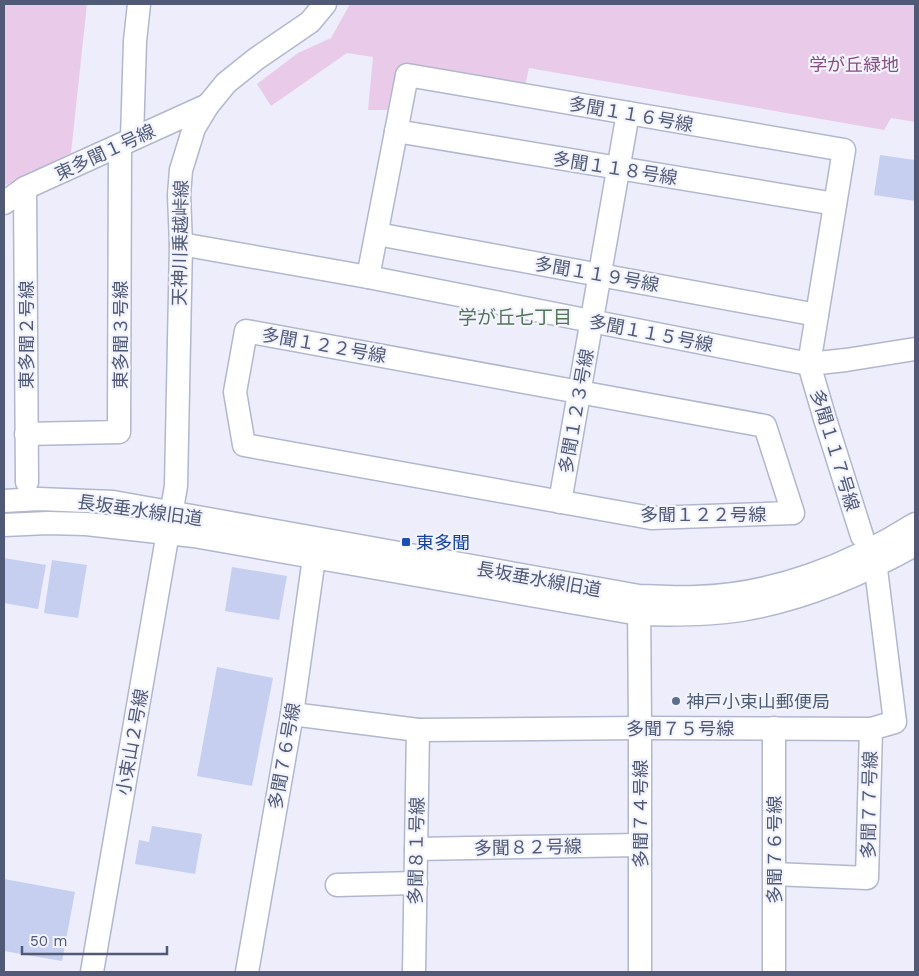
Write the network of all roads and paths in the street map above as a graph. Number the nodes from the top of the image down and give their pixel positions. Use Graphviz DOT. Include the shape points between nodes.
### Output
graph roads {
  1 [pos="139,4"];
  2 [pos="325,4"];
  3 [pos="208,105"];
  4 [pos="628,113"];
  5 [pos="396,131"];
  6 [pos="126,142"];
  7 [pos="618,168"];
  8 [pos="25,188"];
  9 [pos="4,203"];
  10 [pos="835,204"];
  11 [pos="376,234"];
  12 [pos="181,244"];
  13 [pos="600,275"];
  14 [pos="368,277"];
  15 [pos="817,315"];
  16 [pos="593,321"];
  17 [pos="915,349"];
  18 [pos="809,364"];
  19 [pos="580,392"];
  20 [pos="26,434"];
  21 [pos="27,482"];
  22 [pos="4,501"];
  23 [pos="560,502"];
  24 [pos="170,523"];
  25 [pos="915,524"];
  26 [pos="4,525"];
  27 [pos="915,545"];
  28 [pos="316,549"];
  29 [pos="870,551"];
  30 [pos="639,605"];
  31 [pos="292,714"];
  32 [pos="640,728"];
  33 [pos="774,728"];
  34 [pos="871,728"];
  35 [pos="418,730"];
  36 [pos="640,845"];
  37 [pos="416,849"];
  38 [pos="774,874"];
  39 [pos="416,883"];
  40 [pos="337,885"];
  41 [pos="92,972"];
  42 [pos="247,972"];
  43 [pos="414,972"];
  44 [pos="640,972"];
  45 [pos="774,972"];
  1 -- 6 [label="street"];
  2 -- 3 [label="street, 天神川乗越峠線" via="310,22 226,83"];
  3 -- 6 [label="street, 東多聞１号線"];
  3 -- 12 [label="street, 天神川乗越峠線" via="194,128 181,170"];
  4 -- 5 [label="street, 多聞１１６号線" via="407,75"];
  4 -- 7 [label="street, 多聞１２３号線"];
  4 -- 10 [label="street, 多聞１１６号線" via="844,150"];
  5 -- 7 [label="street, 多聞１１８号線"];
  5 -- 11 [label="street, 多聞１１６号線"];
  6 -- 8 [label="street, 東多聞１号線"];
  6 -- 20 [label="street, 東多聞３号線" via="119,432"];
  7 -- 10 [label="street, 多聞１１８号線"];
  7 -- 13 [label="street, 多聞１２３号線"];
  8 -- 9 [label="street, 東多聞１号線"];
  8 -- 20 [label="street, 東多聞２号線"];
  10 -- 15 [label="street, 多聞１１６号線"];
  11 -- 13 [label="street, 多聞１１９号線"];
  11 -- 14 [label="street, 多聞１１６号線"];
  12 -- 14 [label="street, 多聞１１５号線"];
  12 -- 24 [label="street, 天神川乗越峠線" via="176,486"];
  13 -- 15 [label="street, 多聞１１９号線"];
  13 -- 16 [label="street, 多聞１２３号線"];
  14 -- 16 [label="street, 多聞１１５号線"];
  15 -- 18 [label="street, 多聞１１６号線"];
  16 -- 18 [label="street, 多聞１１５号線"];
  16 -- 19 [label="street, 多聞１２３号線"];
  17 -- 18 [label="street, 多聞１１５号線"];
  18 -- 29 [label="street, 多聞１１７号線"];
  19 -- 23 [label="street, 多聞１２３号線"];
  19 -- 23 [label="street, 多聞１２２号線" via="765,426 793,513 651,518"];
  19 -- 23 [label="street, 多聞１２２号線" via="246,331 235,392 244,445"];
  20 -- 21 [label="street, 東多聞２号線"];
  22 -- 24 [label="street, 長坂垂水線旧道" via="113,502"];
  24 -- 26 [label="street, 長坂垂水線旧道"];
  24 -- 28 [label="street, 長坂垂水線旧道"];
  24 -- 41 [label="street, 小束山２号線"];
  25 -- 29 [label="street, 長坂垂水線旧道"];
  27 -- 29 [label="street, 長坂垂水線旧道"];
  28 -- 30 [label="street, 長坂垂水線旧道"];
  28 -- 31 [label="street, 多聞７６号線"];
  29 -- 30 [label="street, 長坂垂水線旧道" via="814,592 741,610 684,615"];
  29 -- 34 [label="street, 多聞７５号線" via="895,722"];
  30 -- 32 [label="street, 多聞７４号線"];
  31 -- 35 [label="street, 多聞７５号線"];
  31 -- 42 [label="street, 多聞７６号線"];
  32 -- 33 [label="street, 多聞７５号線"];
  32 -- 35 [label="street, 多聞７５号線"];
  32 -- 36 [label="street, 多聞７４号線"];
  33 -- 34 [label="street, 多聞７５号線"];
  33 -- 38 [label="street, 多聞７６号線"];
  34 -- 38 [label="street, 多聞７７号線" via="867,878"];
  35 -- 37 [label="street, 多聞８１号線"];
  36 -- 37 [label="street, 多聞８２号線"];
  36 -- 44 [label="street, 多聞７４号線"];
  37 -- 39 [label="street, 多聞８１号線"];
  38 -- 45 [label="street, 多聞７６号線"];
  39 -- 40 [label="street"];
  39 -- 43 [label="street, 多聞８１号線"];
}
